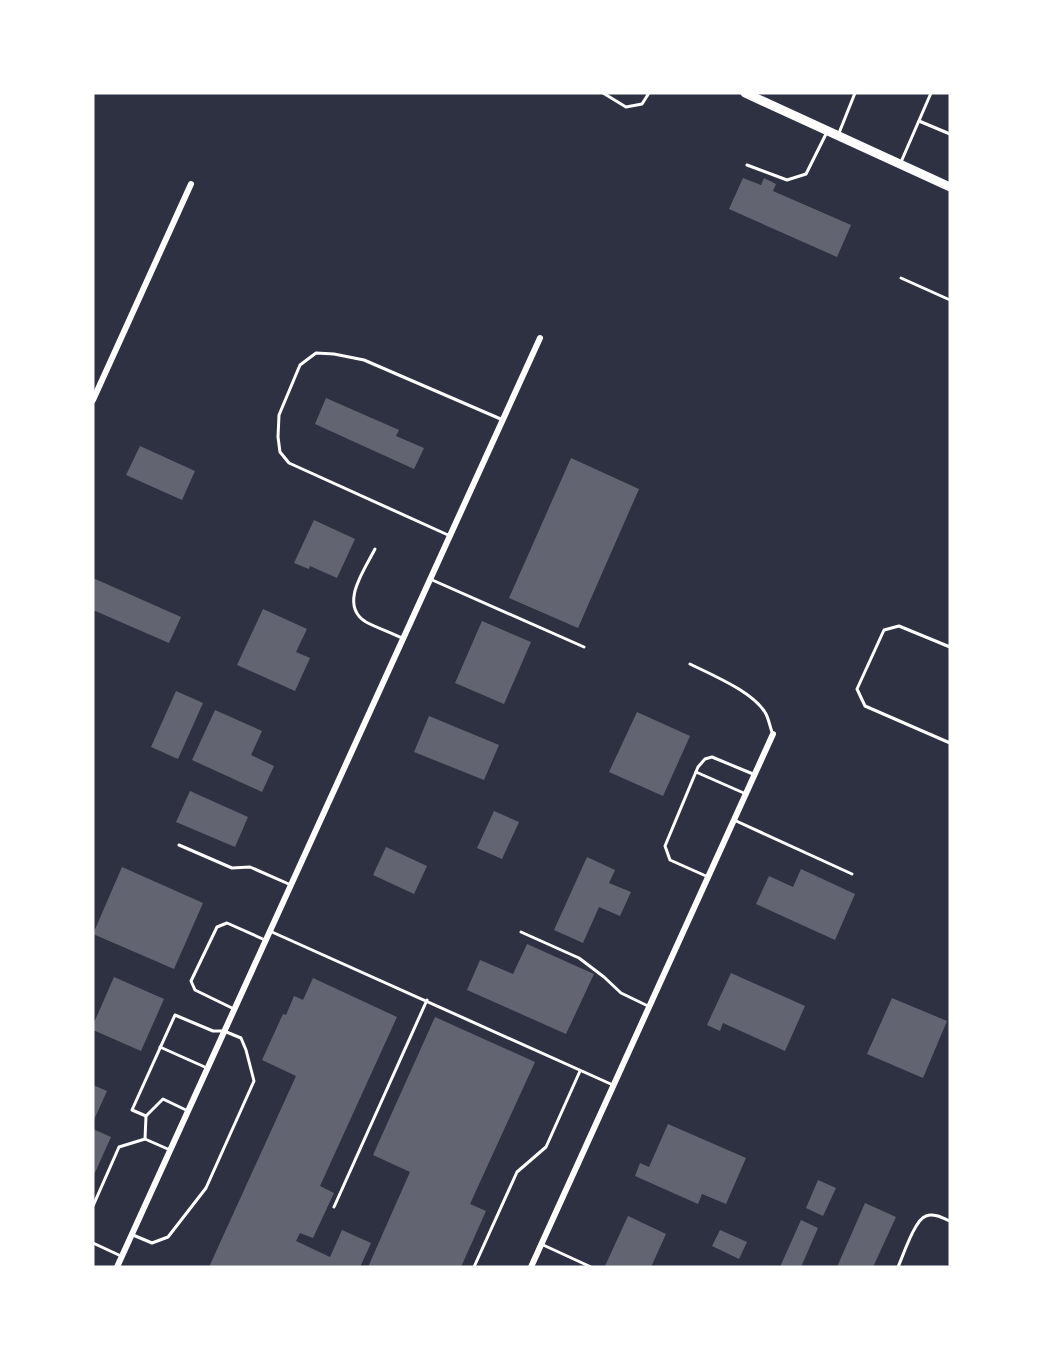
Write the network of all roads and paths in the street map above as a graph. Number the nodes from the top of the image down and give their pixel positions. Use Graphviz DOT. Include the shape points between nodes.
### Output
graph roads {
  1 [pos="603,93"];
  2 [pos="649,93"];
  3 [pos="745,93"];
  4 [pos="855,93"];
  5 [pos="931,93"];
  6 [pos="919,121"];
  7 [pos="828,130"];
  8 [pos="950,134"];
  9 [pos="838,135"];
  10 [pos="901,164"];
  11 [pos="747,165"];
  12 [pos="190,184"];
  13 [pos="950,187"];
  14 [pos="901,278"];
  15 [pos="950,300"];
  16 [pos="540,338"];
  17 [pos="93,400"];
  18 [pos="503,420"];
  19 [pos="450,536"];
  20 [pos="375,549"];
  21 [pos="430,579"];
  22 [pos="403,638"];
  23 [pos="584,647"];
  24 [pos="950,647"];
  25 [pos="690,664"];
  26 [pos="773,734"];
  27 [pos="950,743"];
  28 [pos="696,772"];
  29 [pos="755,774"];
  30 [pos="746,794"];
  31 [pos="734,820"];
  32 [pos="179,845"];
  33 [pos="852,874"];
  34 [pos="708,877"];
  35 [pos="291,885"];
  36 [pos="270,931"];
  37 [pos="521,932"];
  38 [pos="266,940"];
  39 [pos="427,1000"];
  40 [pos="650,1006"];
  41 [pos="234,1009"];
  42 [pos="224,1031"];
  43 [pos="160,1047"];
  44 [pos="207,1068"];
  45 [pos="580,1070"];
  46 [pos="614,1086"];
  47 [pos="188,1111"];
  48 [pos="146,1116"];
  49 [pos="145,1139"];
  50 [pos="170,1150"];
  51 [pos="93,1206"];
  52 [pos="334,1207"];
  53 [pos="950,1221"];
  54 [pos="131,1234"];
  55 [pos="93,1244"];
  56 [pos="541,1244"];
  57 [pos="121,1257"];
  58 [pos="117,1267"];
  59 [pos="474,1267"];
  60 [pos="531,1267"];
  61 [pos="591,1267"];
  62 [pos="898,1267"];
  1 -- 2 [label="lane" via="626,107 642,104"];
  3 -- 7 [label="main road"];
  4 -- 9 [label="lane"];
  5 -- 6 [label="lane"];
  6 -- 8 [label="lane"];
  6 -- 10 [label="lane"];
  7 -- 9 [label="main road"];
  7 -- 11 [label="lane" via="806,174 787,180"];
  9 -- 10 [label="main road"];
  10 -- 13 [label="main road"];
  12 -- 17 [label="street"];
  14 -- 15 [label="lane"];
  16 -- 18 [label="street"];
  18 -- 19 [label="street"];
  18 -- 19 [label="lane" via="364,360 316,353 300,365 279,415 280,452 289,463"];
  19 -- 21 [label="street"];
  20 -- 22 [label="lane" via="352,601 364,621"];
  21 -- 22 [label="street"];
  21 -- 23 [label="lane"];
  22 -- 35 [label="street"];
  24 -- 27 [label="lane" via="899,626 884,630 856,689 865,706"];
  25 -- 26 [label="lane" via="741,691 761,707"];
  26 -- 29 [label="street"];
  28 -- 29 [label="lane" via="711,757"];
  28 -- 30 [label="lane"];
  28 -- 34 [label="lane" via="665,846 670,860"];
  29 -- 30 [label="street"];
  30 -- 31 [label="street"];
  31 -- 33 [label="lane"];
  31 -- 34 [label="street"];
  32 -- 35 [label="lane" via="232,868 250,867"];
  34 -- 40 [label="street"];
  35 -- 36 [label="street"];
  36 -- 38 [label="street"];
  36 -- 39 [label="lane"];
  37 -- 40 [label="lane" via="579,958 621,993"];
  38 -- 41 [label="street"];
  38 -- 41 [label="lane" via="227,923 218,927 192,981 195,990"];
  39 -- 45 [label="lane"];
  39 -- 52 [label="lane"];
  40 -- 46 [label="street"];
  41 -- 42 [label="street"];
  42 -- 43 [label="lane" via="213,1031 175,1015"];
  42 -- 44 [label="street"];
  42 -- 54 [label="lane" via="241,1038 254,1081 206,1188 168,1237 152,1242"];
  43 -- 44 [label="lane"];
  43 -- 48 [label="lane" via="132,1110"];
  44 -- 47 [label="street"];
  45 -- 46 [label="lane"];
  45 -- 59 [label="lane" via="546,1147 516,1172"];
  46 -- 56 [label="street"];
  47 -- 48 [label="lane" via="163,1099"];
  47 -- 50 [label="street"];
  48 -- 49 [label="lane"];
  49 -- 50 [label="lane"];
  49 -- 51 [label="lane" via="119,1147"];
  50 -- 54 [label="street"];
  53 -- 62 [label="lane" via="926,1216 918,1221"];
  54 -- 57 [label="street"];
  55 -- 57 [label="lane"];
  56 -- 60 [label="street"];
  56 -- 61 [label="lane"];
  57 -- 58 [label="street"];
}
